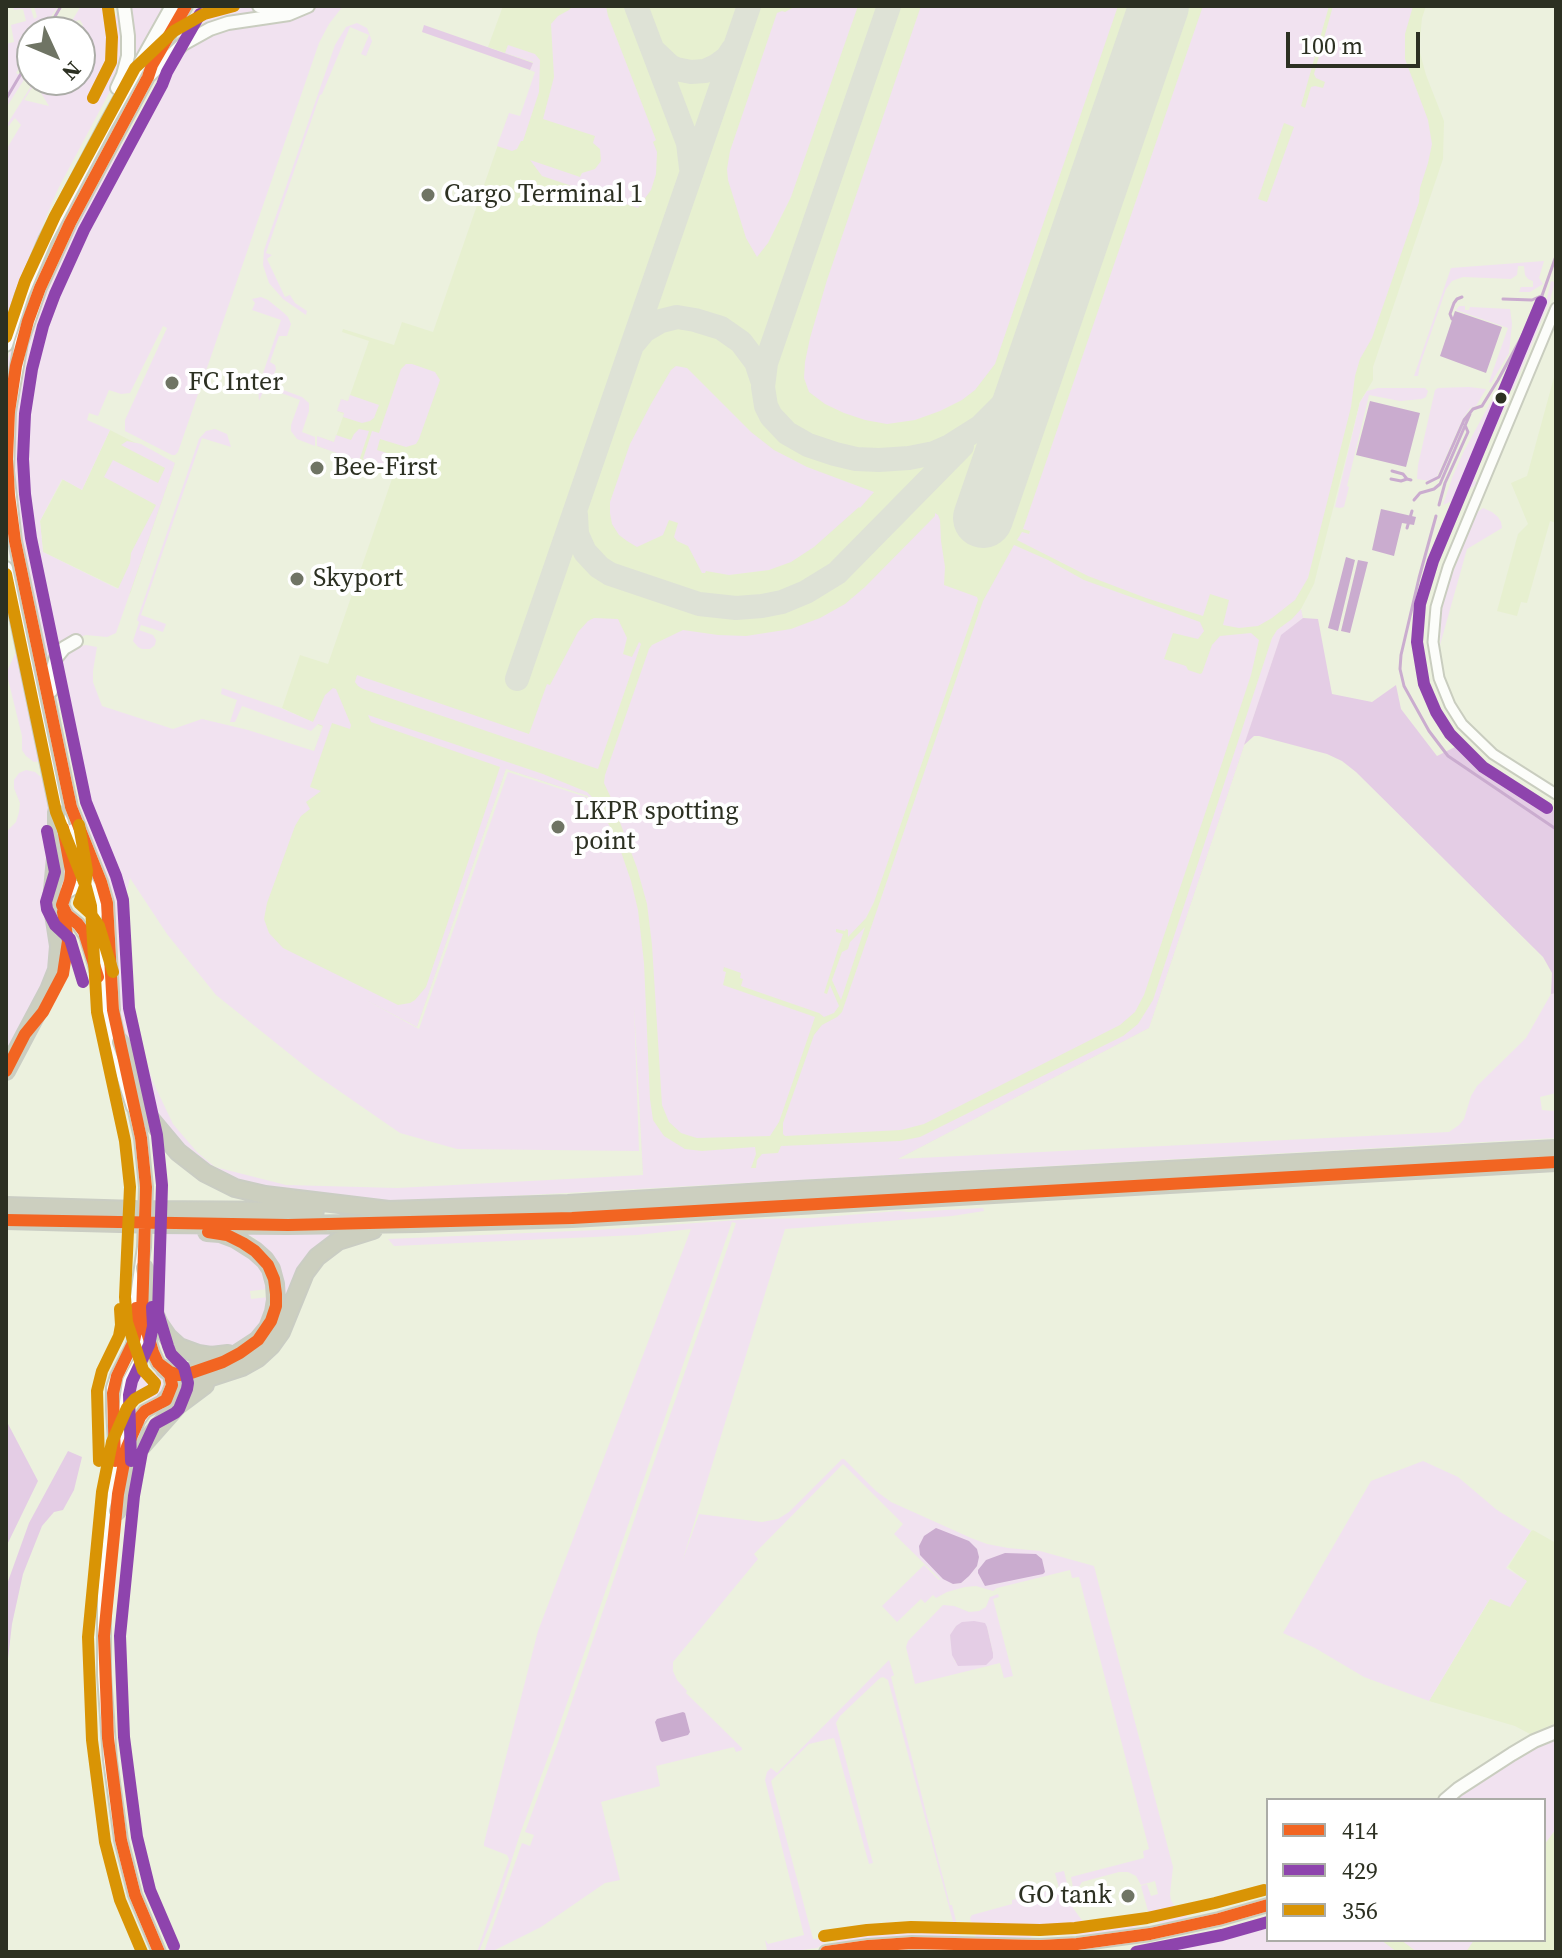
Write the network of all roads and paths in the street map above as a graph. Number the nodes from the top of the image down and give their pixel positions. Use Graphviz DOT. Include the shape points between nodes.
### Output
graph roads {
  1 [pos="124,6"];
  2 [pos="172,6"];
  3 [pos="186,6"];
  4 [pos="259,6"];
  5 [pos="293,6"];
  6 [pos="308,6"];
  7 [pos="148,77"];
  8 [pos="80,174"];
  9 [pos="1556,308"];
  10 [pos="6,345"];
  11 [pos="6,568"];
  12 [pos="76,641"];
  13 [pos="50,707"];
  14 [pos="1556,794"];
  15 [pos="64,810"];
  16 [pos="94,893"];
  17 [pos="66,907"];
  18 [pos="96,910"];
  19 [pos="113,1010"];
  20 [pos="25,1034"];
  21 [pos="120,1042"];
  22 [pos="6,1071"];
  23 [pos="133,1107"];
  24 [pos="1556,1149"];
  25 [pos="1556,1162"];
  26 [pos="6,1206"];
  27 [pos="389,1210"];
  28 [pos="6,1220"];
  29 [pos="418,1223"];
  30 [pos="158,1224"];
  31 [pos="144,1247"];
  32 [pos="144,1268"];
  33 [pos="137,1326"];
  34 [pos="252,1345"];
  35 [pos="136,1368"];
  36 [pos="164,1368"];
  37 [pos="228,1372"];
  38 [pos="129,1381"];
  39 [pos="161,1403"];
  40 [pos="115,1480"];
  41 [pos="117,1511"];
  42 [pos="105,1617"];
  43 [pos="1556,1732"];
  44 [pos="1447,1798"];
  45 [pos="1266,1906"];
  46 [pos="159,1952"];
  47 [pos="826,1952"];
  1 -- 8 [label="main road" via="127,65 93,132"];
  2 -- 8 [label="main road"];
  3 -- 7 [label="main road"];
  4 -- 5 [label="main road"];
  6 -- 7 [label="main road" via="200,33"];
  7 -- 13 [label="main road" via="49,266 21,343 12,389 10,506"];
  8 -- 10 [label="main road" via="31,271"];
  9 -- 14 [label="street" via="1456,543 1433,625 1439,678 1462,724 1493,754"];
  11 -- 15 [label="main road"];
  12 -- 13 [label="main road" via="54,663"];
  13 -- 15 [label="main road"];
  15 -- 16 [label="main road"];
  15 -- 17 [label="main road" via="71,865"];
  15 -- 19 [label="main road" via="107,903"];
  15 -- 20 [label="highway" via="52,901 58,962"];
  16 -- 17 [label="main road" via="81,886 70,889"];
  16 -- 18 [label="main road"];
  17 -- 18 [label="main road" via="83,921"];
  17 -- 20 [label="highway" via="64,969 43,1012"];
  17 -- 23 [label="main road" via="86,936"];
  18 -- 19 [label="main road" via="94,924"];
  19 -- 21 [label="main road"];
  20 -- 22 [label="highway"];
  21 -- 23 [label="main road"];
  21 -- 27 [label="highway" via="147,1115 178,1152 205,1173 265,1195"];
  23 -- 31 [label="main road, bridge" via="146,1187"];
  24 -- 27 [label="highway"];
  25 -- 29 [label="highway"];
  26 -- 27 [label="highway"];
  28 -- 30 [label="highway"];
  29 -- 30 [label="highway"];
  29 -- 37 [label="highway" via="364,1232 330,1246 305,1273 276,1340 258,1358"];
  30 -- 34 [label="highway" via="227,1235 265,1260 275,1284 276,1306 268,1328"];
  31 -- 32 [label="main road"];
  31 -- 33 [label="main road"];
  32 -- 34 [label="highway" via="156,1318 179,1347 211,1356"];
  32 -- 36 [label="main road" via="143,1321"];
  33 -- 35 [label="main road" via="141,1359"];
  33 -- 40 [label="main road" via="113,1388"];
  34 -- 36 [label="highway" via="191,1373 179,1375"];
  35 -- 36 [label="main road" via="151,1363"];
  35 -- 38 [label="main road"];
  36 -- 39 [label="main road" via="172,1385"];
  37 -- 39 [label="highway" via="184,1386"];
  37 -- 41 [label="highway" via="185,1399 143,1443 128,1470"];
  38 -- 39 [label="main road" via="134,1400 142,1405"];
  38 -- 40 [label="main road"];
  39 -- 41 [label="main road" via="145,1411 127,1447"];
  40 -- 42 [label="main road"];
  41 -- 42 [label="main road"];
  42 -- 46 [label="main road" via="108,1738 119,1826 135,1895"];
  43 -- 44 [label="main road" via="1512,1754"];
  45 -- 47 [label="main road" via="1150,1934 1077,1944 912,1943"];
}
